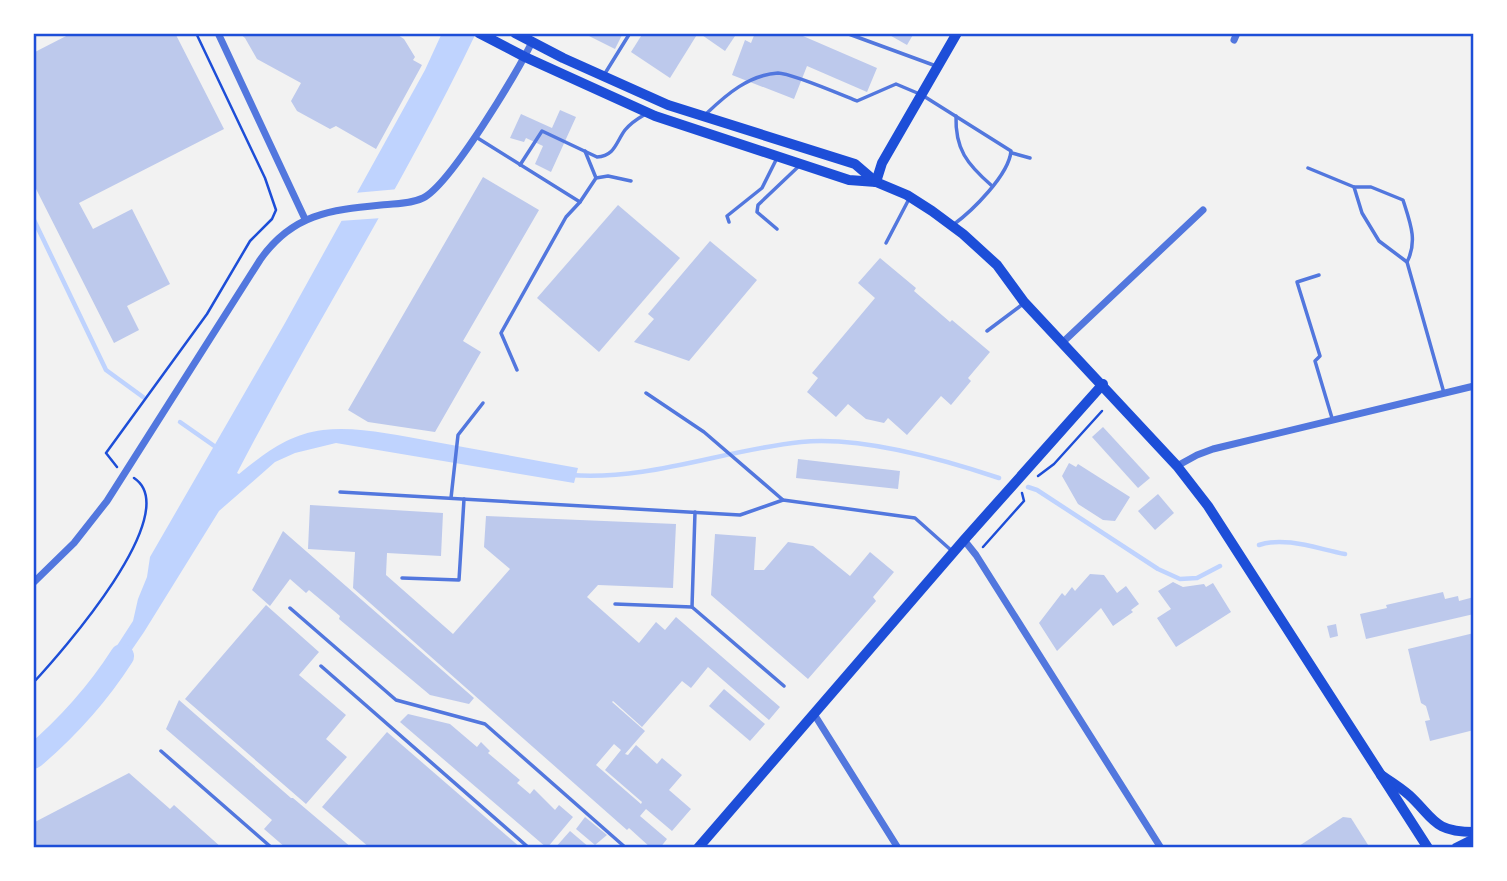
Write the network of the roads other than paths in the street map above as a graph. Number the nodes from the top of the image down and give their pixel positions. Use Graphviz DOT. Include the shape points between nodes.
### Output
graph roads {
  1 [pos="218,33"];
  2 [pos="515,33"];
  3 [pos="630,33"];
  4 [pos="846,33"];
  5 [pos="957,33"];
  6 [pos="480,34"];
  7 [pos="532,42"];
  8 [pos="525,57"];
  9 [pos="937,67"];
  10 [pos="603,77"];
  11 [pos="922,95"];
  12 [pos="649,113"];
  13 [pos="956,116"];
  14 [pos="703,117"];
  15 [pos="474,136"];
  16 [pos="585,151"];
  17 [pos="1012,153"];
  18 [pos="777,156"];
  19 [pos="1030,158"];
  20 [pos="801,164"];
  21 [pos="520,166"];
  22 [pos="1308,168"];
  23 [pos="596,178"];
  24 [pos="631,181"];
  25 [pos="876,182"];
  26 [pos="991,186"];
  27 [pos="1354,187"];
  28 [pos="910,197"];
  29 [pos="580,202"];
  30 [pos="1203,210"];
  31 [pos="305,219"];
  32 [pos="729,222"];
  33 [pos="952,225"];
  34 [pos="777,229"];
  35 [pos="886,243"];
  36 [pos="1407,262"];
  37 [pos="1319,275"];
  38 [pos="1024,302"];
  39 [pos="987,331"];
  40 [pos="1062,343"];
  41 [pos="517,370"];
  42 [pos="1102,384"];
  43 [pos="1474,386"];
  44 [pos="646,393"];
  45 [pos="1444,393"];
  46 [pos="483,403"];
  47 [pos="1333,420"];
  48 [pos="1177,466"];
  49 [pos="340,492"];
  50 [pos="451,498"];
  51 [pos="464,499"];
  52 [pos="783,500"];
  53 [pos="695,512"];
  54 [pos="964,540"];
  55 [pos="954,552"];
  56 [pos="402,578"];
  57 [pos="33,583"];
  58 [pos="615,604"];
  59 [pos="692,607"];
  60 [pos="290,608"];
  61 [pos="321,666"];
  62 [pos="784,686"];
  63 [pos="814,714"];
  64 [pos="161,751"];
  65 [pos="1379,773"];
  66 [pos="1474,832"];
  67 [pos="1474,839"];
  68 [pos="272,848"];
  69 [pos="529,848"];
  70 [pos="626,848"];
  71 [pos="698,848"];
  72 [pos="898,848"];
  73 [pos="1161,848"];
  74 [pos="1427,848"];
  75 [pos="1456,848"];
  1 -- 31 [label="street"];
  2 -- 7 [label="main road"];
  3 -- 10 [label="lane"];
  4 -- 9 [label="lane"];
  5 -- 9 [label="main road"];
  6 -- 8 [label="main road"];
  7 -- 8 [label="street"];
  7 -- 10 [label="main road"];
  8 -- 12 [label="main road"];
  8 -- 15 [label="street"];
  9 -- 11 [label="main road"];
  10 -- 14 [label="main road"];
  11 -- 13 [label="lane"];
  11 -- 14 [label="lane" via="896,83 857,101 781,73 755,78 727,94"];
  11 -- 25 [label="main road" via="882,163"];
  12 -- 16 [label="lane" via="623,132 610,154 597,157"];
  12 -- 18 [label="main road"];
  13 -- 17 [label="lane"];
  13 -- 26 [label="lane" via="956,136 966,161"];
  14 -- 25 [label="main road" via="855,164"];
  15 -- 21 [label="lane"];
  15 -- 31 [label="street" via="437,188 424,197"];
  16 -- 21 [label="lane" via="542,131"];
  16 -- 23 [label="lane"];
  17 -- 19 [label="lane"];
  17 -- 26 [label="lane"];
  18 -- 20 [label="main road"];
  18 -- 32 [label="lane" via="762,188 727,216"];
  20 -- 25 [label="main road" via="849,180"];
  20 -- 34 [label="lane" via="758,205 757,212"];
  21 -- 29 [label="lane"];
  22 -- 27 [label="lane"];
  23 -- 24 [label="lane"];
  23 -- 29 [label="lane"];
  25 -- 28 [label="main road"];
  26 -- 33 [label="lane" via="972,212"];
  27 -- 36 [label="lane" via="1362,214 1380,241"];
  27 -- 36 [label="lane" via="1371,187 1403,200 1412,230 1413,250"];
  28 -- 33 [label="main road"];
  28 -- 35 [label="lane"];
  29 -- 41 [label="lane" via="566,217 501,333"];
  30 -- 40 [label="street"];
  31 -- 57 [label="street" via="266,252 91,523"];
  33 -- 38 [label="main road" via="997,265"];
  36 -- 45 [label="lane"];
  37 -- 47 [label="lane" via="1297,282 1320,356 1315,362"];
  38 -- 39 [label="lane"];
  38 -- 40 [label="main road"];
  40 -- 42 [label="main road"];
  42 -- 48 [label="main road"];
  42 -- 54 [label="main road"];
  43 -- 45 [label="street"];
  44 -- 52 [label="lane" via="704,432"];
  45 -- 47 [label="street"];
  46 -- 50 [label="lane" via="458,435"];
  47 -- 48 [label="street" via="1213,449"];
  48 -- 65 [label="main road" via="1208,506"];
  49 -- 50 [label="lane"];
  50 -- 51 [label="lane"];
  51 -- 53 [label="lane"];
  51 -- 56 [label="lane" via="459,580"];
  52 -- 53 [label="lane" via="740,515"];
  52 -- 55 [label="lane" via="915,518"];
  53 -- 59 [label="lane"];
  54 -- 55 [label="main road"];
  54 -- 73 [label="street"];
  55 -- 63 [label="main road"];
  58 -- 59 [label="lane"];
  59 -- 62 [label="lane"];
  60 -- 70 [label="lane" via="396,700 485,724"];
  61 -- 69 [label="lane"];
  63 -- 71 [label="main road"];
  63 -- 72 [label="street"];
  64 -- 68 [label="lane"];
  65 -- 66 [label="main road" via="1407,793 1434,822 1453,831"];
  65 -- 74 [label="main road"];
  67 -- 75 [label="main road"];
}
